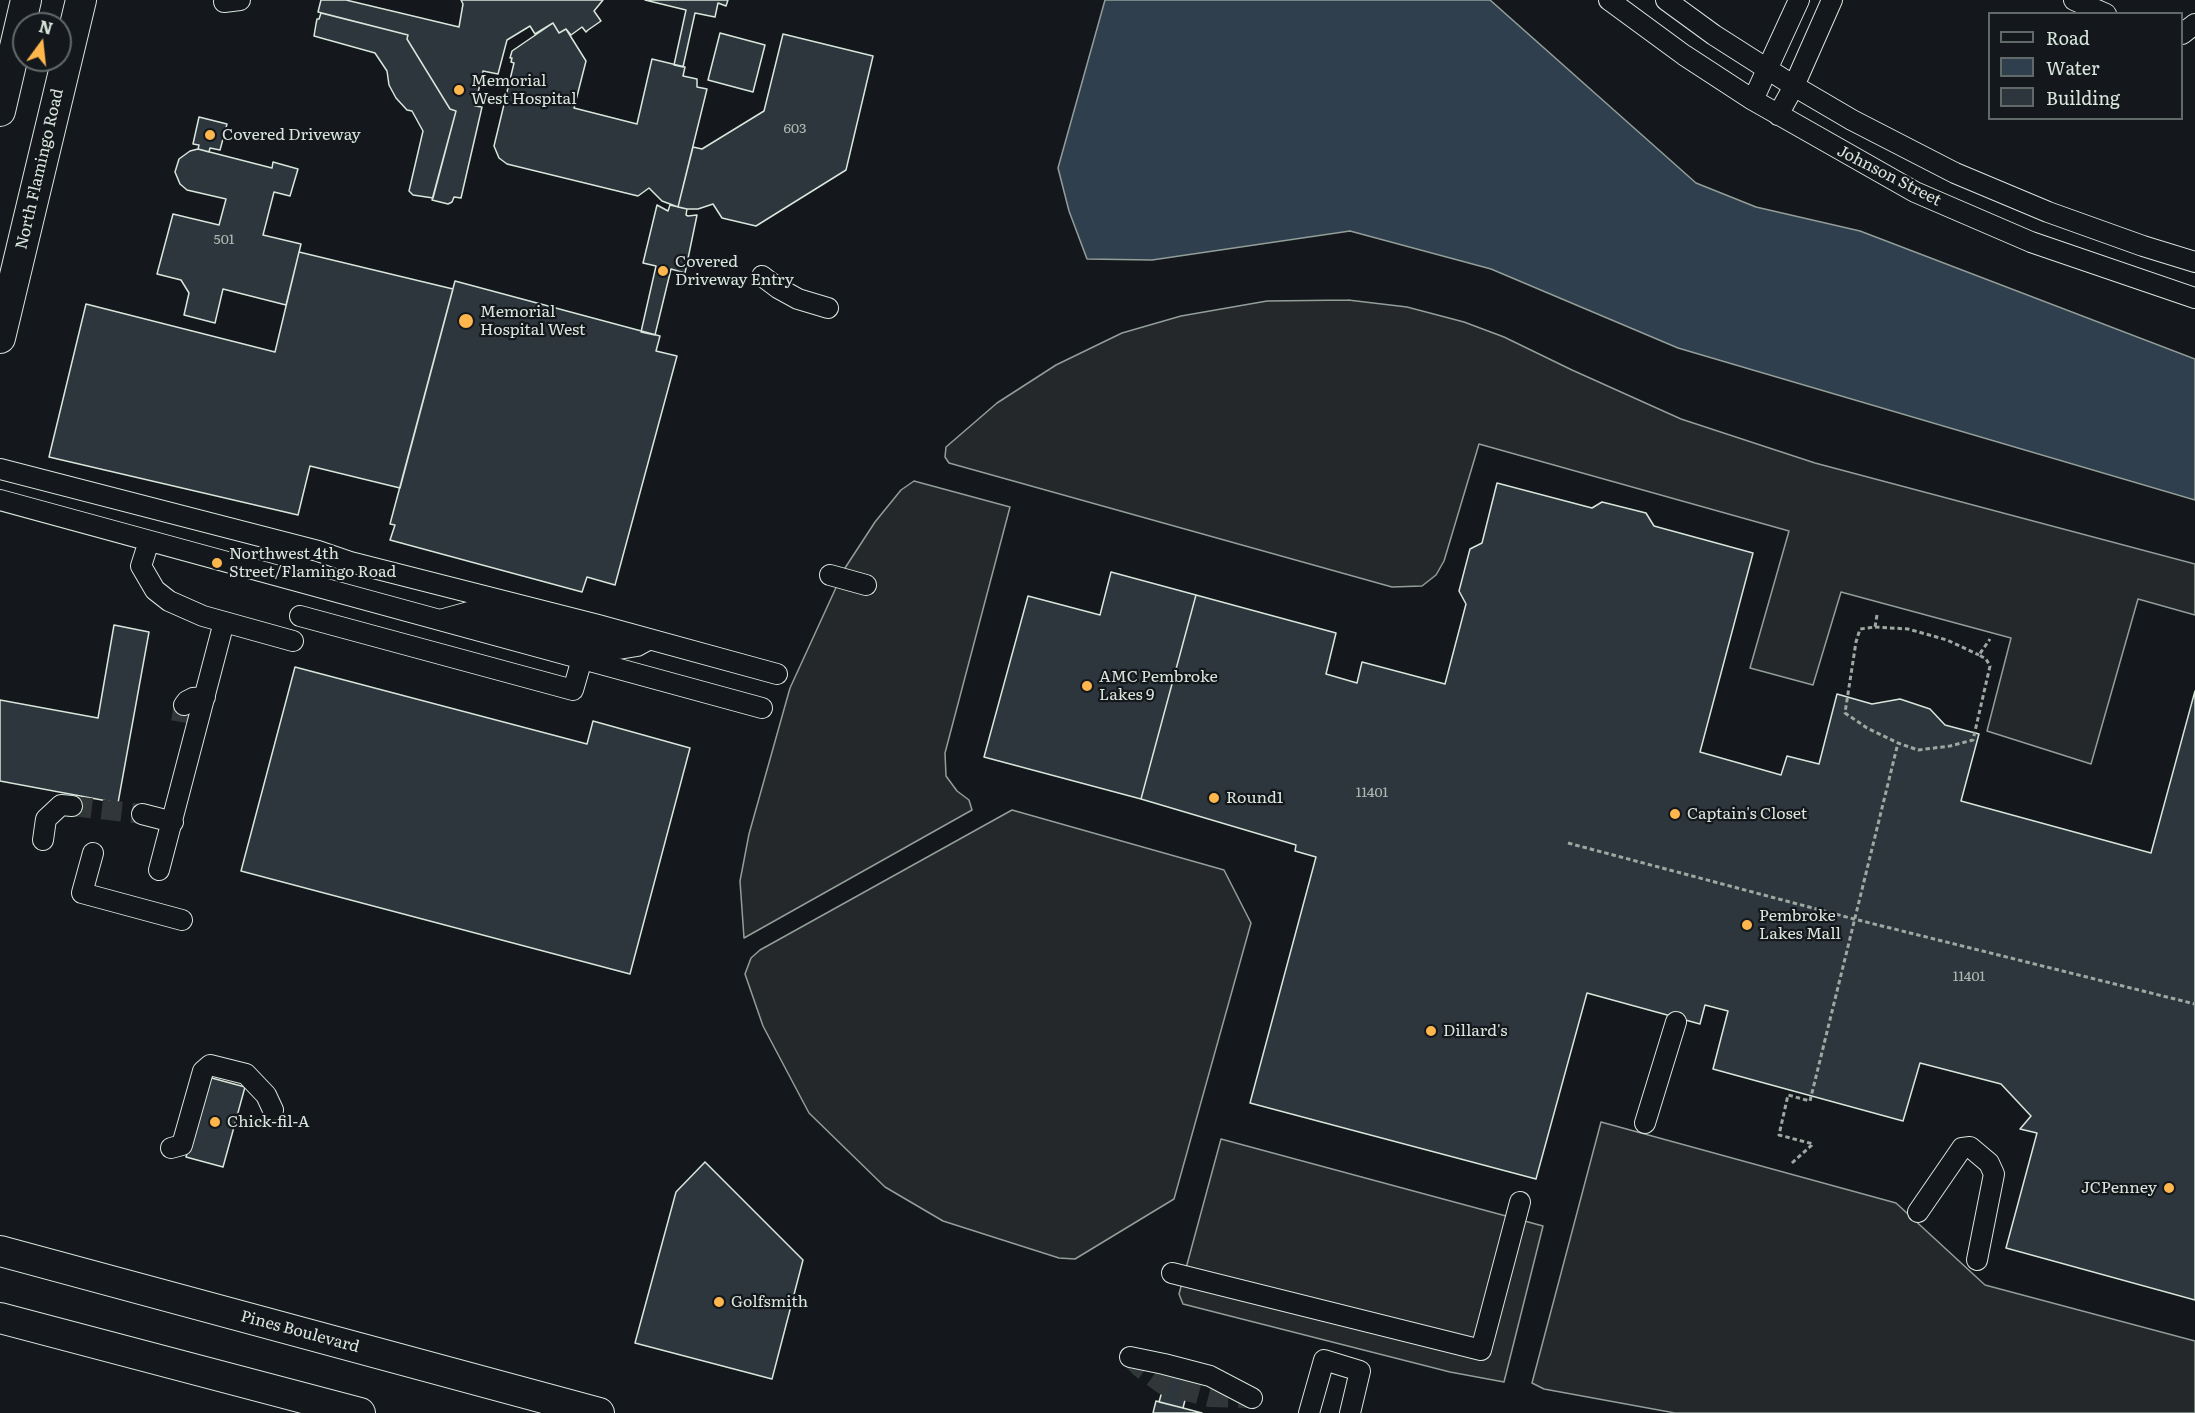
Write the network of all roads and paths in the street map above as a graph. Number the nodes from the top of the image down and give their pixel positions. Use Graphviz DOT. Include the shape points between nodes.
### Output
graph roads {
  1 [pos="27,0"];
  2 [pos="81,0"];
  3 [pos="1609,0"];
  4 [pos="1666,0"];
  5 [pos="1799,0"];
  6 [pos="1832,0"];
  7 [pos="2074,0"];
  8 [pos="2101,12"];
  9 [pos="1766,69"];
  10 [pos="1794,86"];
  11 [pos="1753,100"];
  12 [pos="0,111"];
  13 [pos="1778,115"];
  14 [pos="2195,262"];
  15 [pos="762,276"];
  16 [pos="2195,298"];
  17 [pos="828,308"];
  18 [pos="0,338"];
  19 [pos="0,469"];
  20 [pos="0,500"];
  21 [pos="148,541"];
  22 [pos="830,575"];
  23 [pos="866,585"];
  24 [pos="1877,615"];
  25 [pos="300,616"];
  26 [pos="224,622"];
  27 [pos="598,625"];
  28 [pos="1875,627"];
  29 [pos="648,639"];
  30 [pos="1990,639"];
  31 [pos="292,641"];
  32 [pos="582,649"];
  33 [pos="1979,655"];
  34 [pos="777,674"];
  35 [pos="205,697"];
  36 [pos="762,708"];
  37 [pos="186,721"];
  38 [pos="1898,743"];
  39 [pos="72,806"];
  40 [pos="142,814"];
  41 [pos="173,822"];
  42 [pos="43,840"];
  43 [pos="1568,843"];
  44 [pos="93,853"];
  45 [pos="159,870"];
  46 [pos="1854,919"];
  47 [pos="182,920"];
  48 [pos="2195,1004"];
  49 [pos="1676,1022"];
  50 [pos="271,1106"];
  51 [pos="1645,1123"];
  52 [pos="171,1148"];
  53 [pos="1792,1163"];
  54 [pos="1520,1202"];
  55 [pos="1918,1212"];
  56 [pos="0,1251"];
  57 [pos="1977,1260"];
  58 [pos="1172,1273"];
  59 [pos="0,1318"];
  60 [pos="1130,1357"];
  61 [pos="1252,1398"];
  62 [pos="360,1413"];
  63 [pos="599,1413"];
  64 [pos="1309,1413"];
  65 [pos="1350,1413"];
  1 -- 12 [label="highway"];
  2 -- 18 [label="highway, North Flamingo Road"];
  3 -- 11 [label="street, Johnson Street"];
  4 -- 9 [label="street, Johnson Street"];
  5 -- 9 [label="street"];
  6 -- 10 [label="street"];
  7 -- 8 [label="street"];
  9 -- 10 [label="street, Johnson Street"];
  9 -- 11 [label="street"];
  10 -- 13 [label="street"];
  10 -- 14 [label="street, Johnson Street" via="1966,177 2058,216"];
  11 -- 13 [label="street, Johnson Street"];
  13 -- 16 [label="street, Johnson Street" via="1925,196 2031,242"];
  15 -- 17 [label="street" via="798,299"];
  19 -- 27 [label="street"];
  20 -- 21 [label="street"];
  21 -- 26 [label="street" via="141,566 154,590 169,601"];
  21 -- 32 [label="street" via="438,620 469,612 485,614"];
  22 -- 23 [label="street"];
  24 -- 28 [label="path"];
  25 -- 32 [label="street" via="573,690"];
  26 -- 31 [label="street"];
  26 -- 35 [label="street"];
  27 -- 29 [label="street"];
  27 -- 32 [label="street"];
  28 -- 33 [label="path" via="1917,631"];
  28 -- 38 [label="path" via="1860,629 1845,713"];
  29 -- 32 [label="street" via="637,646 619,649"];
  29 -- 34 [label="street"];
  30 -- 33 [label="path"];
  32 -- 36 [label="street"];
  33 -- 38 [label="path" via="1990,666 1973,740 1918,750"];
  35 -- 37 [label="street"];
  35 -- 37 [label="street" via="187,701"];
  37 -- 41 [label="street"];
  38 -- 46 [label="path"];
  39 -- 42 [label="street" via="61,805 46,819"];
  40 -- 41 [label="street"];
  41 -- 45 [label="street"];
  43 -- 46 [label="path"];
  44 -- 47 [label="street" via="82,893"];
  46 -- 48 [label="path"];
  46 -- 53 [label="path" via="1810,1101 1788,1095 1779,1134 1813,1144"];
  49 -- 51 [label="street"];
  50 -- 52 [label="street" via="246,1074 210,1065 203,1071 182,1145"];
  54 -- 58 [label="street" via="1481,1350"];
  55 -- 57 [label="street" via="1962,1149 1970,1147 1989,1163 1994,1174"];
  56 -- 63 [label="highway, Pines Boulevard"];
  59 -- 62 [label="highway"];
  60 -- 61 [label="street" via="1210,1376"];
  64 -- 65 [label="street" via="1324,1360 1360,1371"];
}
